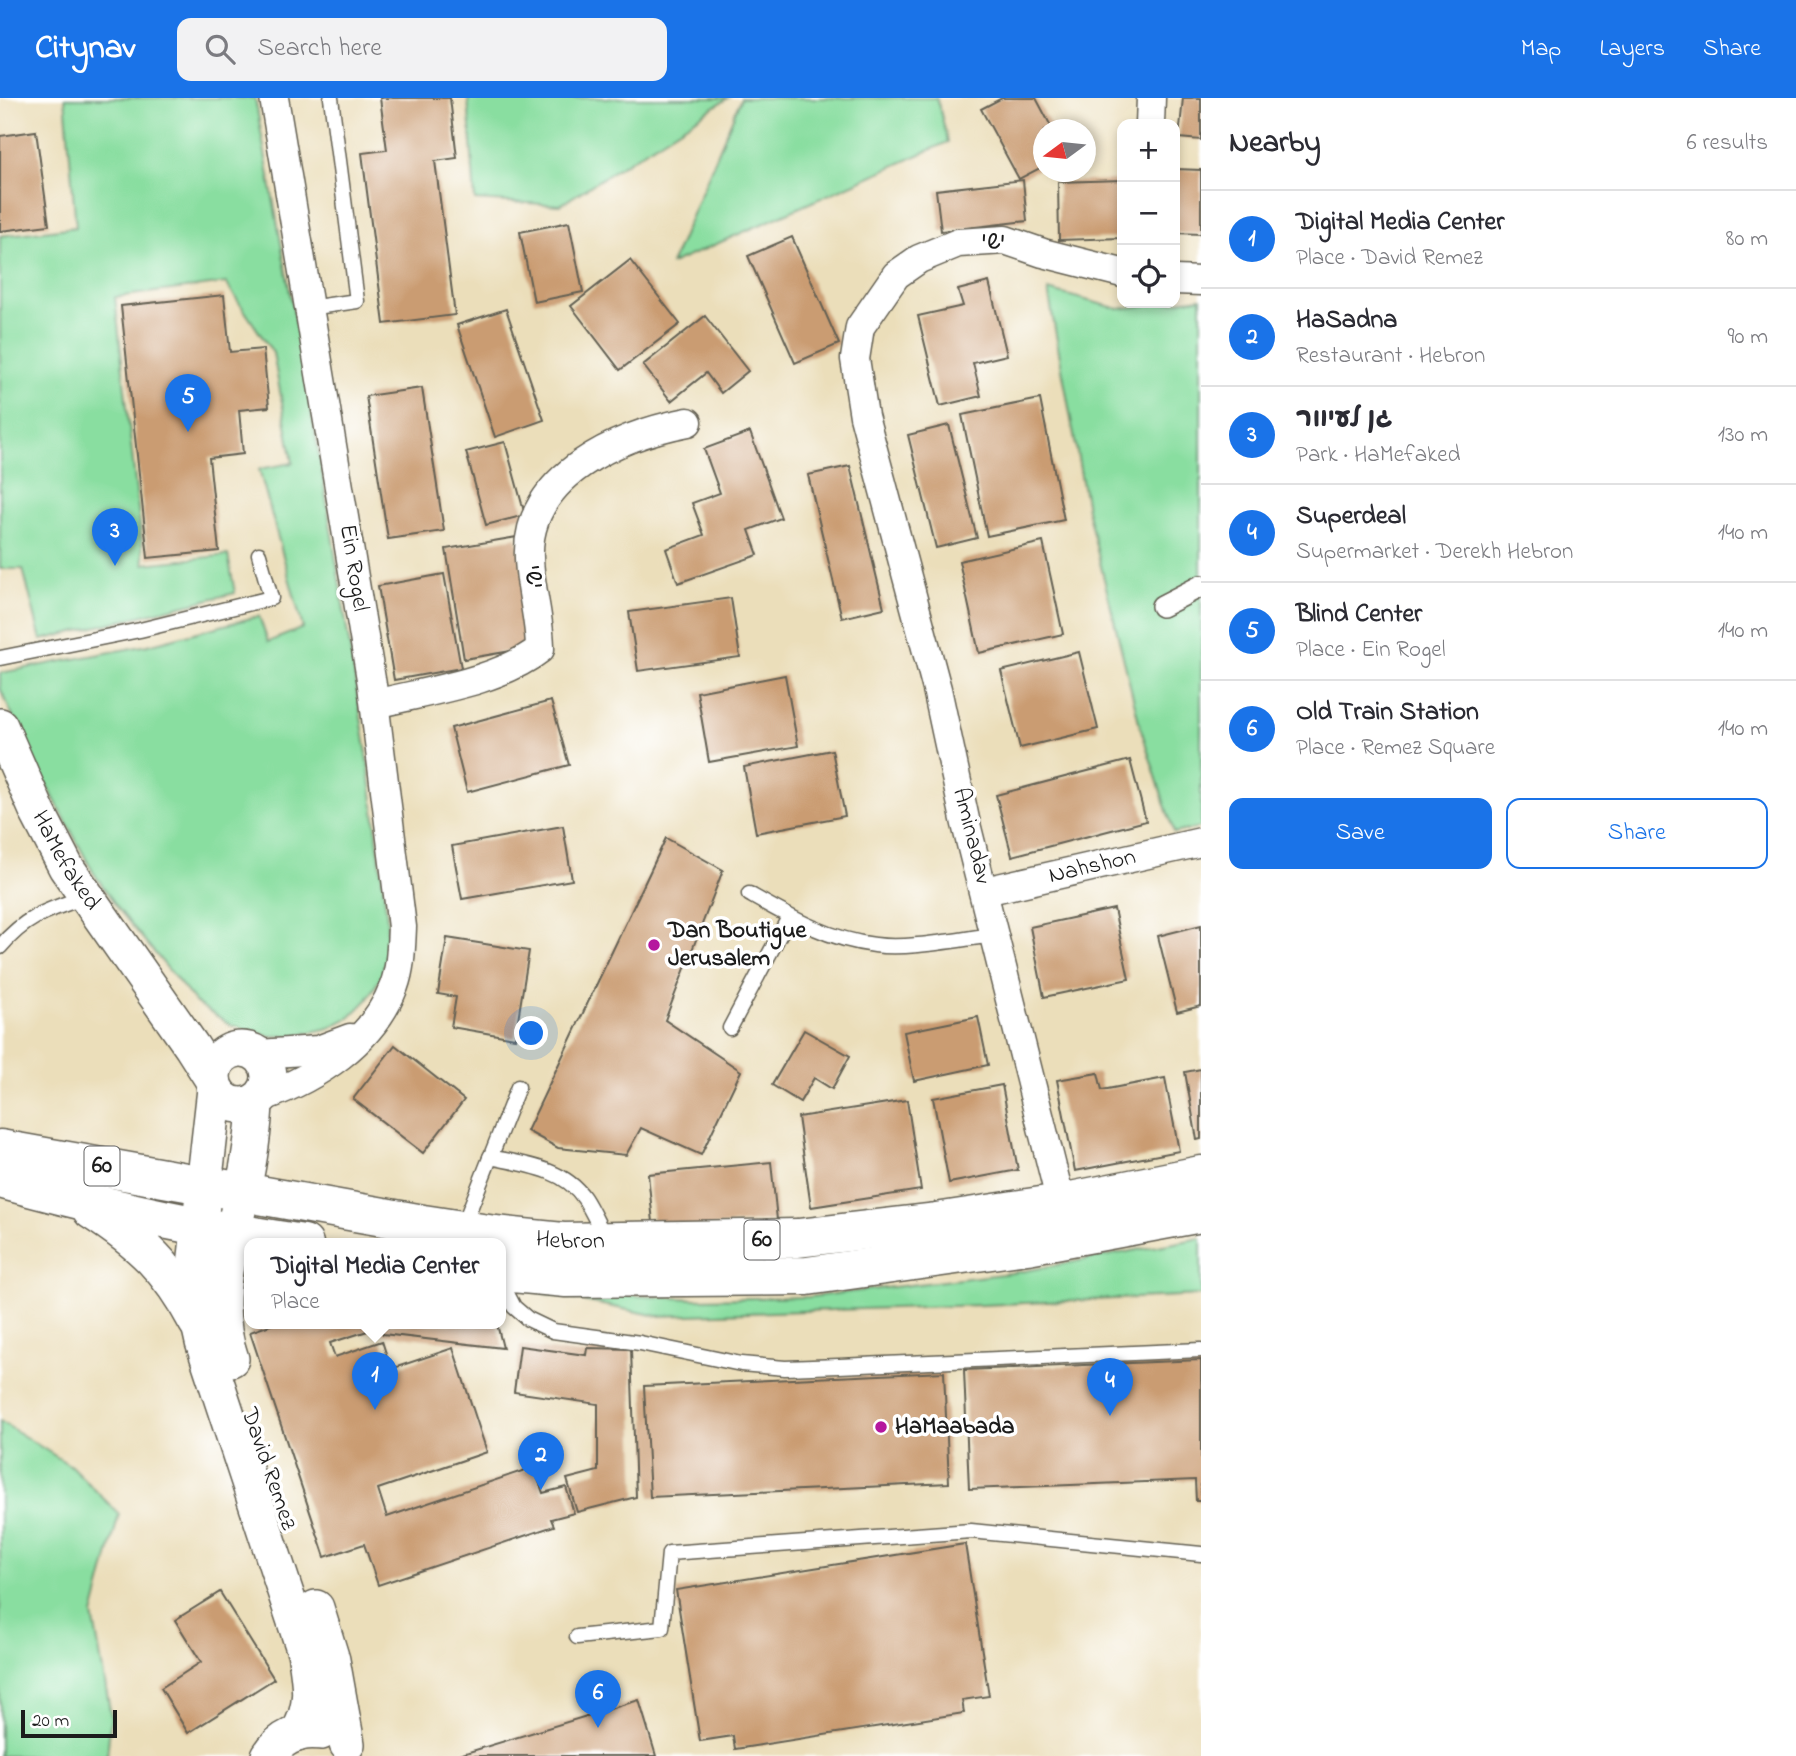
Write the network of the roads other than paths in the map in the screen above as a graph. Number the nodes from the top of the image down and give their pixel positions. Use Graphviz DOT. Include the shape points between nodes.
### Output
graph roads {
  1 [pos="274,98"];
  2 [pos="331,98"];
  3 [pos="1151,98"];
  4 [pos="1150,119"];
  5 [pos="1117,272"];
  6 [pos="1180,279"];
  7 [pos="1201,281"];
  8 [pos="309,308"];
  9 [pos="864,416"];
  10 [pos="688,422"];
  11 [pos="259,554"];
  12 [pos="1201,586"];
  13 [pos="1162,606"];
  14 [pos="0,658"];
  15 [pos="375,704"];
  16 [pos="0,726"];
  17 [pos="1201,842"];
  18 [pos="985,891"];
  19 [pos="749,894"];
  20 [pos="86,897"];
  21 [pos="789,916"];
  22 [pos="994,935"];
  23 [pos="0,947"];
  24 [pos="150,986"];
  25 [pos="730,1028"];
  26 [pos="365,1031"];
  27 [pos="245,1052"];
  28 [pos="214,1084"];
  29 [pos="518,1087"];
  30 [pos="259,1100"];
  31 [pos="0,1149"];
  32 [pos="490,1157"];
  33 [pos="1201,1175"];
  34 [pos="0,1179"];
  35 [pos="204,1183"];
  36 [pos="243,1192"];
  37 [pos="75,1200"];
  38 [pos="1061,1203"];
  39 [pos="1201,1213"];
  40 [pos="216,1230"];
  41 [pos="461,1231"];
  42 [pos="266,1238"];
  43 [pos="607,1242"];
  44 [pos="1027,1245"];
  45 [pos="506,1272"];
  46 [pos="506,1292"];
  47 [pos="198,1322"];
  48 [pos="1201,1350"];
  49 [pos="1201,1554"];
  50 [pos="577,1637"];
  51 [pos="297,1734"];
  52 [pos="352,1750"];
  53 [pos="269,1756"];
  1 -- 8 [label="street, Ein Rogel"];
  2 -- 8 [label="lane" via="358,301"];
  3 -- 4 [label="street"];
  5 -- 9 [label="street, ישי" via="1005,240 958,243 919,259 896,275 860,327 855,359"];
  6 -- 7 [label="street"];
  8 -- 15 [label="street, Ein Rogel"];
  9 -- 18 [label="street, Aminadav"];
  10 -- 15 [label="street, ישי" via="631,437 578,464 545,498 531,525 529,558 540,649 525,661 470,681"];
  11 -- 14 [label="lane" via="271,598"];
  12 -- 13 [label="street"];
  15 -- 26 [label="street, Ein Rogel" via="402,927 394,985"];
  16 -- 20 [label="street, HaMefaked" via="43,824"];
  17 -- 18 [label="street, Nahshon"];
  18 -- 22 [label="street, Aminadav"];
  19 -- 21 [label="lane"];
  20 -- 23 [label="lane" via="23,923"];
  20 -- 24 [label="street, HaMefaked"];
  21 -- 22 [label="lane" via="839,938 877,946"];
  21 -- 25 [label="lane"];
  22 -- 38 [label="street, Aminadav"];
  24 -- 27 [label="street, HaMefaked" via="195,1029"];
  24 -- 28 [label="street, HaMefaked"];
  26 -- 27 [label="street, Ein Rogel" via="318,1050"];
  26 -- 30 [label="street, Ein Rogel" via="316,1073"];
  27 -- 28 [label="street" via="217,1062"];
  27 -- 30 [label="street" via="269,1069 268,1088"];
  28 -- 30 [label="street" via="228,1102 237,1105"];
  28 -- 35 [label="street"];
  29 -- 32 [label="lane"];
  30 -- 36 [label="street"];
  31 -- 35 [label="highway, Hebron / 60"];
  32 -- 41 [label="lane"];
  32 -- 43 [label="lane" via="544,1169 568,1182 584,1196"];
  33 -- 38 [label="highway, 60"];
  34 -- 37 [label="highway, 60"];
  35 -- 36 [label="highway, Hebron / 60"];
  35 -- 40 [label="street, David Remez"];
  36 -- 40 [label="street, David Remez"];
  36 -- 41 [label="highway, Hebron / 60"];
  37 -- 40 [label="highway, 60"];
  37 -- 47 [label="highway" via="126,1233 165,1269"];
  38 -- 43 [label="highway, Hebron / 60" via="798,1238"];
  38 -- 44 [label="street" via="1049,1224"];
  39 -- 44 [label="highway, 60"];
  40 -- 42 [label="highway, 60"];
  40 -- 47 [label="street, David Remez" via="193,1283"];
  40 -- 52 [label="street, David Remez" via="224,1339 329,1650"];
  41 -- 43 [label="highway, Hebron / 60"];
  44 -- 45 [label="highway, Hebron / 60" via="807,1276 566,1278"];
  46 -- 48 [label="lane" via="528,1319 553,1331 785,1368"];
  47 -- 51 [label="street, David Remez" via="305,1652 310,1701"];
  49 -- 50 [label="lane" via="971,1531 669,1553 662,1629"];
  51 -- 52 [label="street" via="322,1732"];
  51 -- 53 [label="street"];
}
